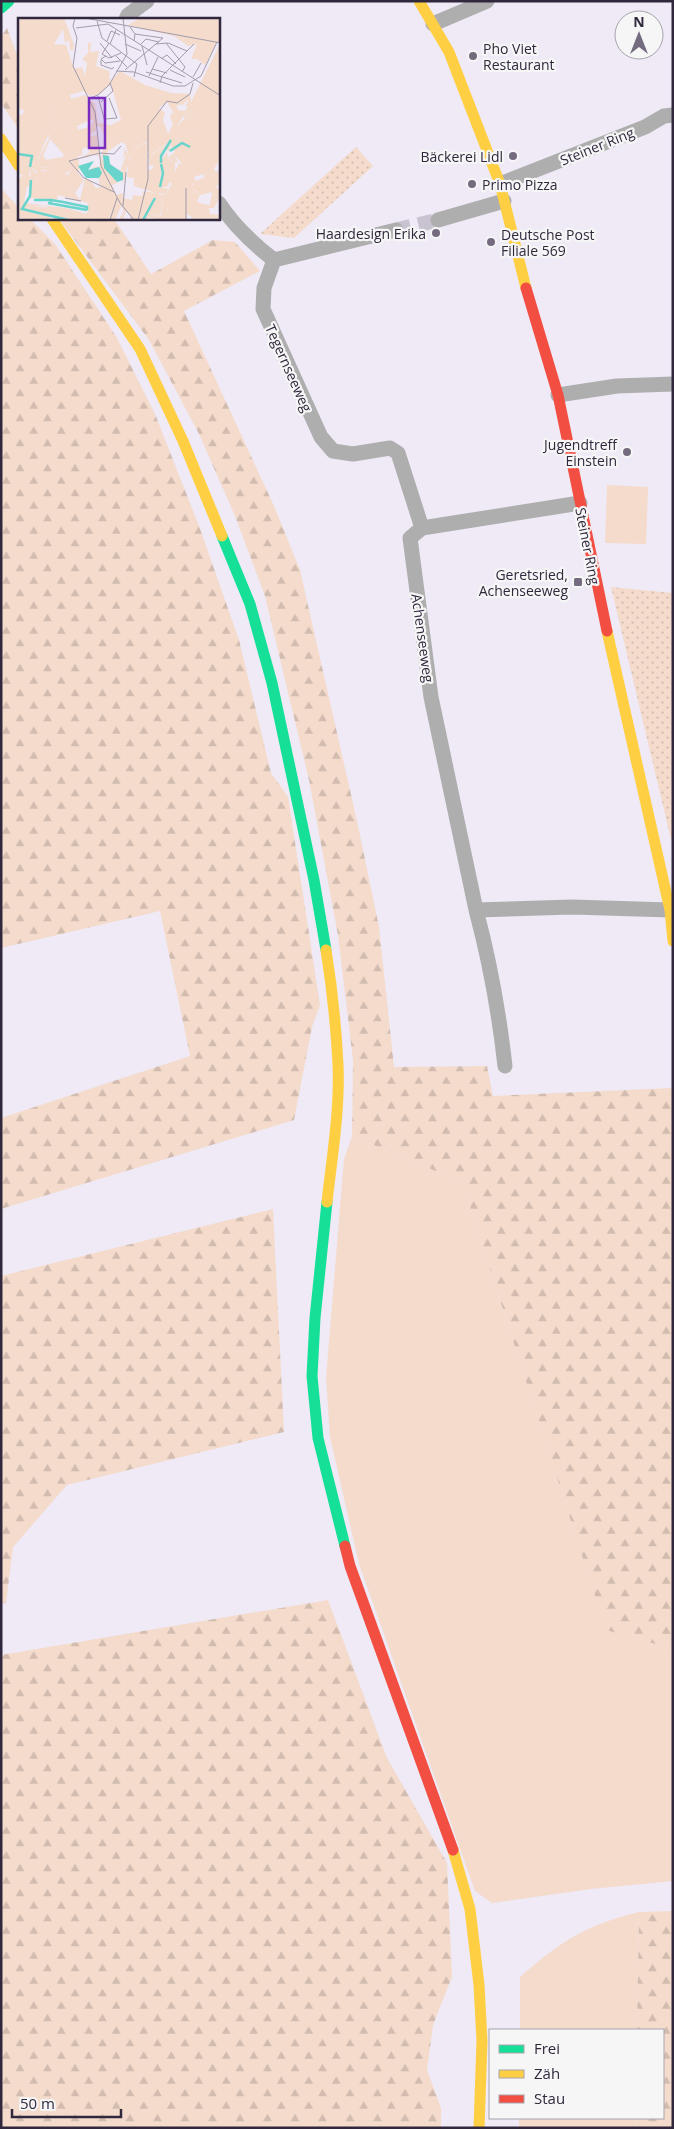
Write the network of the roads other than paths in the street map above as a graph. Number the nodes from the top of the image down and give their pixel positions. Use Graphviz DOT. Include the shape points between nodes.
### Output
graph roads {
  1 [pos="9,1"];
  2 [pos="147,1"];
  3 [pos="419,1"];
  4 [pos="487,1"];
  5 [pos="1,8"];
  6 [pos="126,18"];
  7 [pos="433,24"];
  8 [pos="668,115"];
  9 [pos="1,139"];
  10 [pos="18,164"];
  11 [pos="500,184"];
  12 [pos="504,201"];
  13 [pos="220,204"];
  14 [pos="53,220"];
  15 [pos="438,220"];
  16 [pos="396,230"];
  17 [pos="274,260"];
  18 [pos="673,384"];
  19 [pos="558,395"];
  20 [pos="580,503"];
  21 [pos="422,528"];
  22 [pos="476,910"];
  23 [pos="671,910"];
  24 [pos="673,941"];
  25 [pos="505,1066"];
  26 [pos="479,2128"];
  1 -- 5 [label="main road"];
  2 -- 6 [label="street"];
  3 -- 7 [label="main road, Steiner Ring"];
  4 -- 7 [label="street"];
  7 -- 11 [label="main road, Steiner Ring" via="459,76"];
  8 -- 11 [label="street, Steiner Ring"];
  9 -- 10 [label="main road"];
  11 -- 12 [label="main road, Steiner Ring"];
  12 -- 15 [label="street"];
  12 -- 19 [label="main road, Steiner Ring"];
  13 -- 17 [label="street" via="249,240"];
  14 -- 26 [label="main road" via="140,349 183,440 250,604 276,701 314,880 330,974 338,1065 336,1115 315,1318 312,1376 318,1438 350,1566 448,1831 470,1909 482,2041"];
  16 -- 17 [label="street"];
  17 -- 21 [label="street, Tegernseeweg" via="264,288 263,309 321,437 333,451 353,454 390,448 398,453"];
  18 -- 19 [label="street" via="617,386"];
  19 -- 20 [label="main road, Steiner Ring"];
  20 -- 21 [label="street"];
  20 -- 23 [label="main road, Steiner Ring"];
  21 -- 22 [label="street, Achenseeweg" via="410,538 431,697"];
  22 -- 23 [label="street" via="572,907"];
  22 -- 25 [label="street, Achenseeweg" via="489,959"];
  23 -- 24 [label="main road, Steiner Ring"];
}
